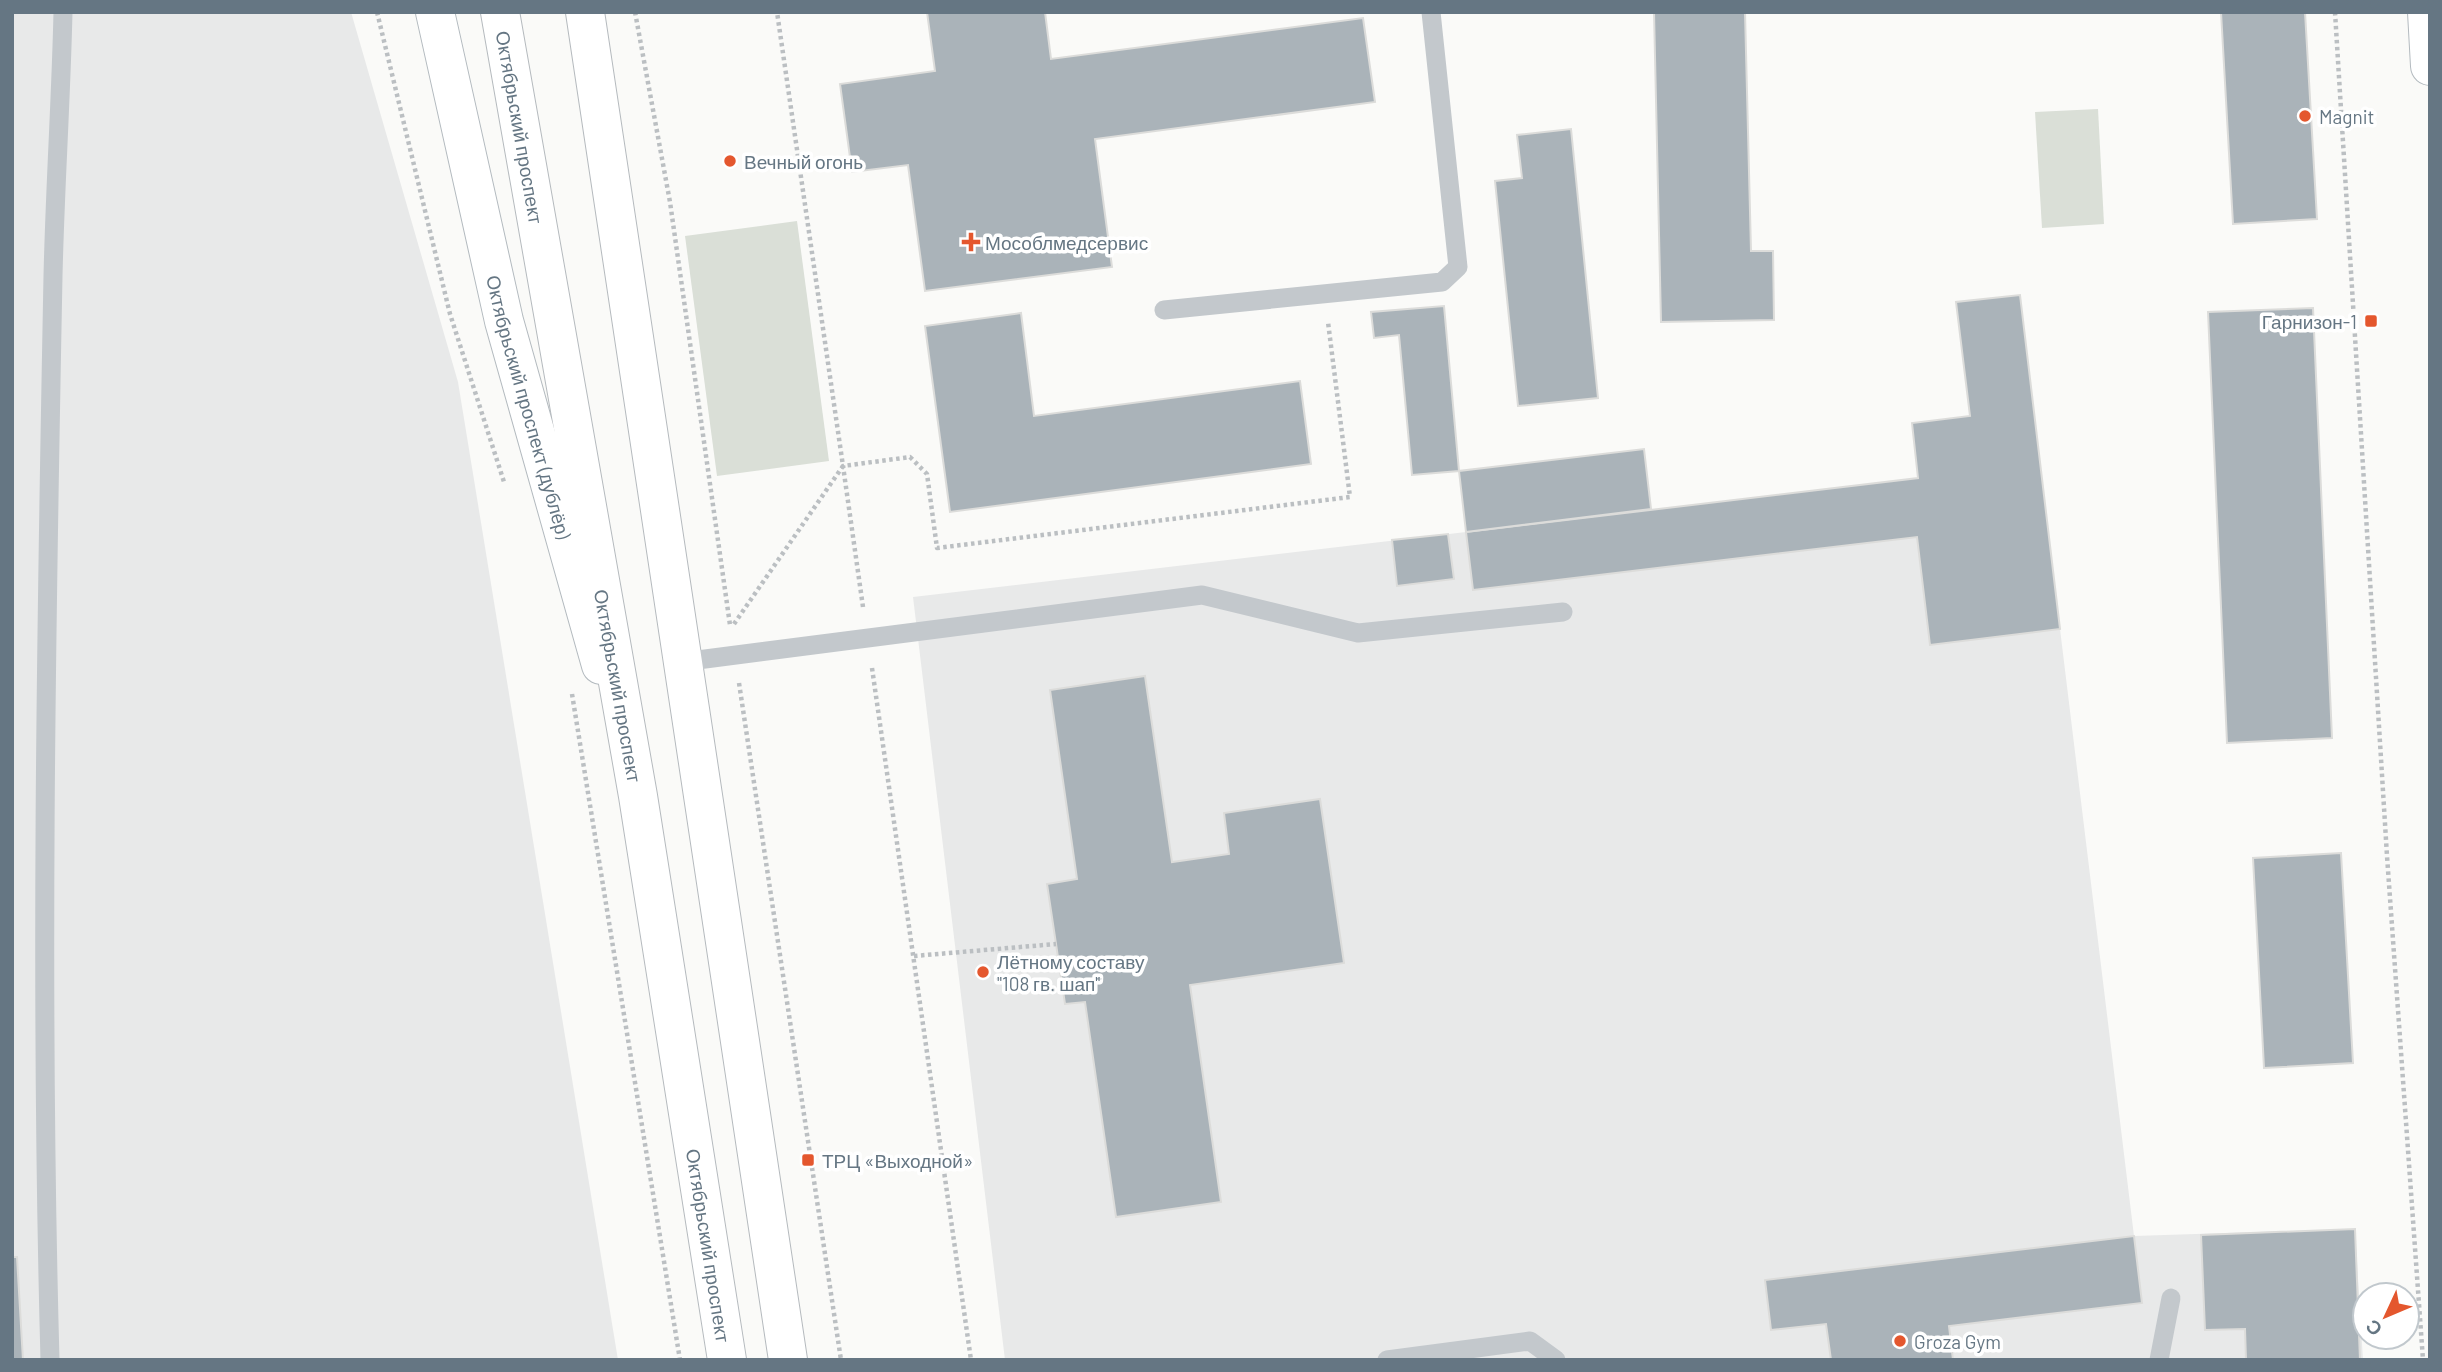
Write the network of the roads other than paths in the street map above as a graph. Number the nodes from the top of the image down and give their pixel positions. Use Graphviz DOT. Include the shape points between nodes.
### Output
graph roads {
  1 [pos="63,12"];
  2 [pos="435,12"];
  3 [pos="500,12"];
  4 [pos="585,12"];
  5 [pos="1431,12"];
  6 [pos="2427,12"];
  7 [pos="2430,66"];
  8 [pos="1164,310"];
  9 [pos="1563,612"];
  10 [pos="682,662"];
  11 [pos="638,796"];
  12 [pos="2171,1298"];
  13 [pos="50,1360"];
  14 [pos="727,1360"];
  15 [pos="788,1360"];
  16 [pos="1387,1360"];
  17 [pos="1556,1360"];
  18 [pos="2159,1360"];
  1 -- 13 [label="lane" via="53,273 46,925"];
  2 -- 11 [label="main road, Октябрьский проспект (дублёр)" via="504,321"];
  3 -- 11 [label="main road, Октябрьский проспект"];
  4 -- 10 [label="main road"];
  5 -- 8 [label="lane" via="1458,267 1442,282"];
  6 -- 7 [label="main road"];
  9 -- 10 [label="lane" via="1358,633 1202,595"];
  10 -- 15 [label="main road"];
  11 -- 14 [label="main road, Октябрьский проспект"];
  12 -- 18 [label="lane"];
  16 -- 17 [label="lane" via="1530,1342"];
}
